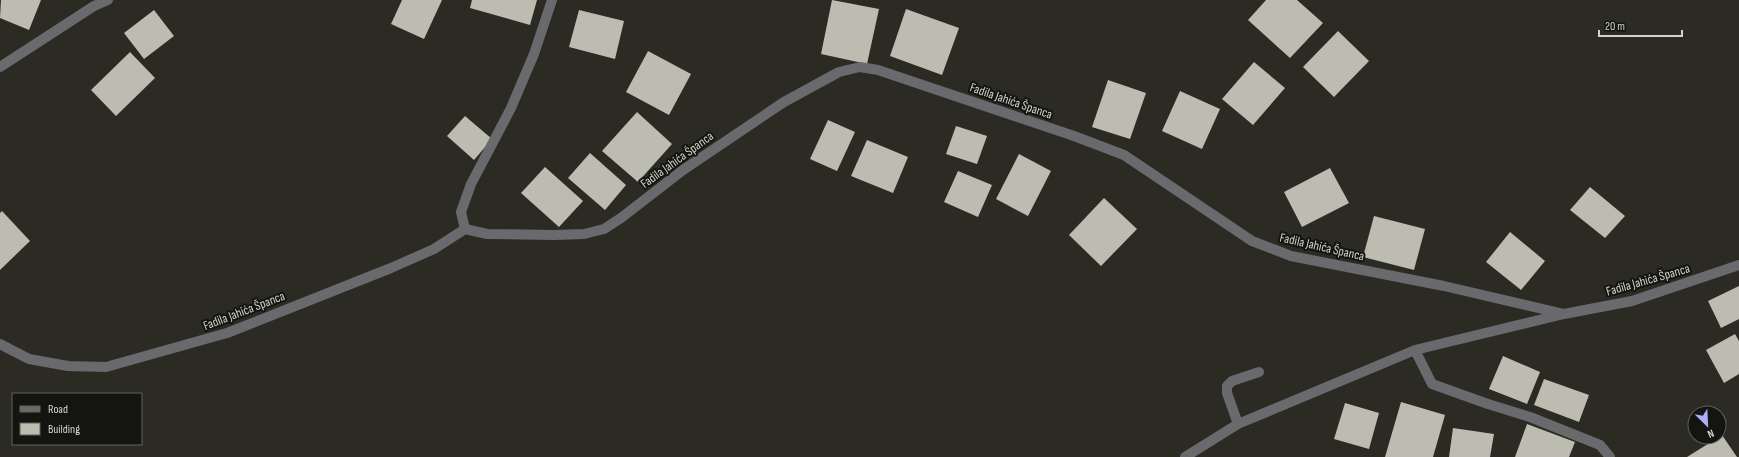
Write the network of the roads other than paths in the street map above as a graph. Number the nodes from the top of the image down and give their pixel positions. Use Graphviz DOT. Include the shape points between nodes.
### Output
graph roads {
  1 [pos="108,0"];
  2 [pos="552,0"];
  3 [pos="0,67"];
  4 [pos="465,229"];
  5 [pos="1739,265"];
  6 [pos="1564,314"];
  7 [pos="0,344"];
  8 [pos="1415,350"];
  9 [pos="1259,372"];
  10 [pos="1238,424"];
  11 [pos="1184,457"];
  12 [pos="1610,457"];
  1 -- 3 [label="street" via="94,6"];
  2 -- 4 [label="street" via="534,54 511,108 471,184 461,212"];
  4 -- 6 [label="street, Fadila Jahića Španca" via="487,234 554,235 584,234 604,229 683,170 784,102 839,72 860,68 878,70 1124,155 1252,241 1290,256 1444,286"];
  4 -- 7 [label="street, Fadila Jahića Španca" via="434,249 391,268 227,334 106,367 68,366 29,359"];
  5 -- 6 [label="street, Fadila Jahića Španca" via="1632,301"];
  6 -- 8 [label="street, Fadila Jahića Španca"];
  8 -- 10 [label="street, Fadila Jahića Španca"];
  8 -- 12 [label="street" via="1432,384 1600,444"];
  9 -- 10 [label="street" via="1228,386 1227,393"];
  10 -- 11 [label="street, Fadila Jahića Španca"];
}
